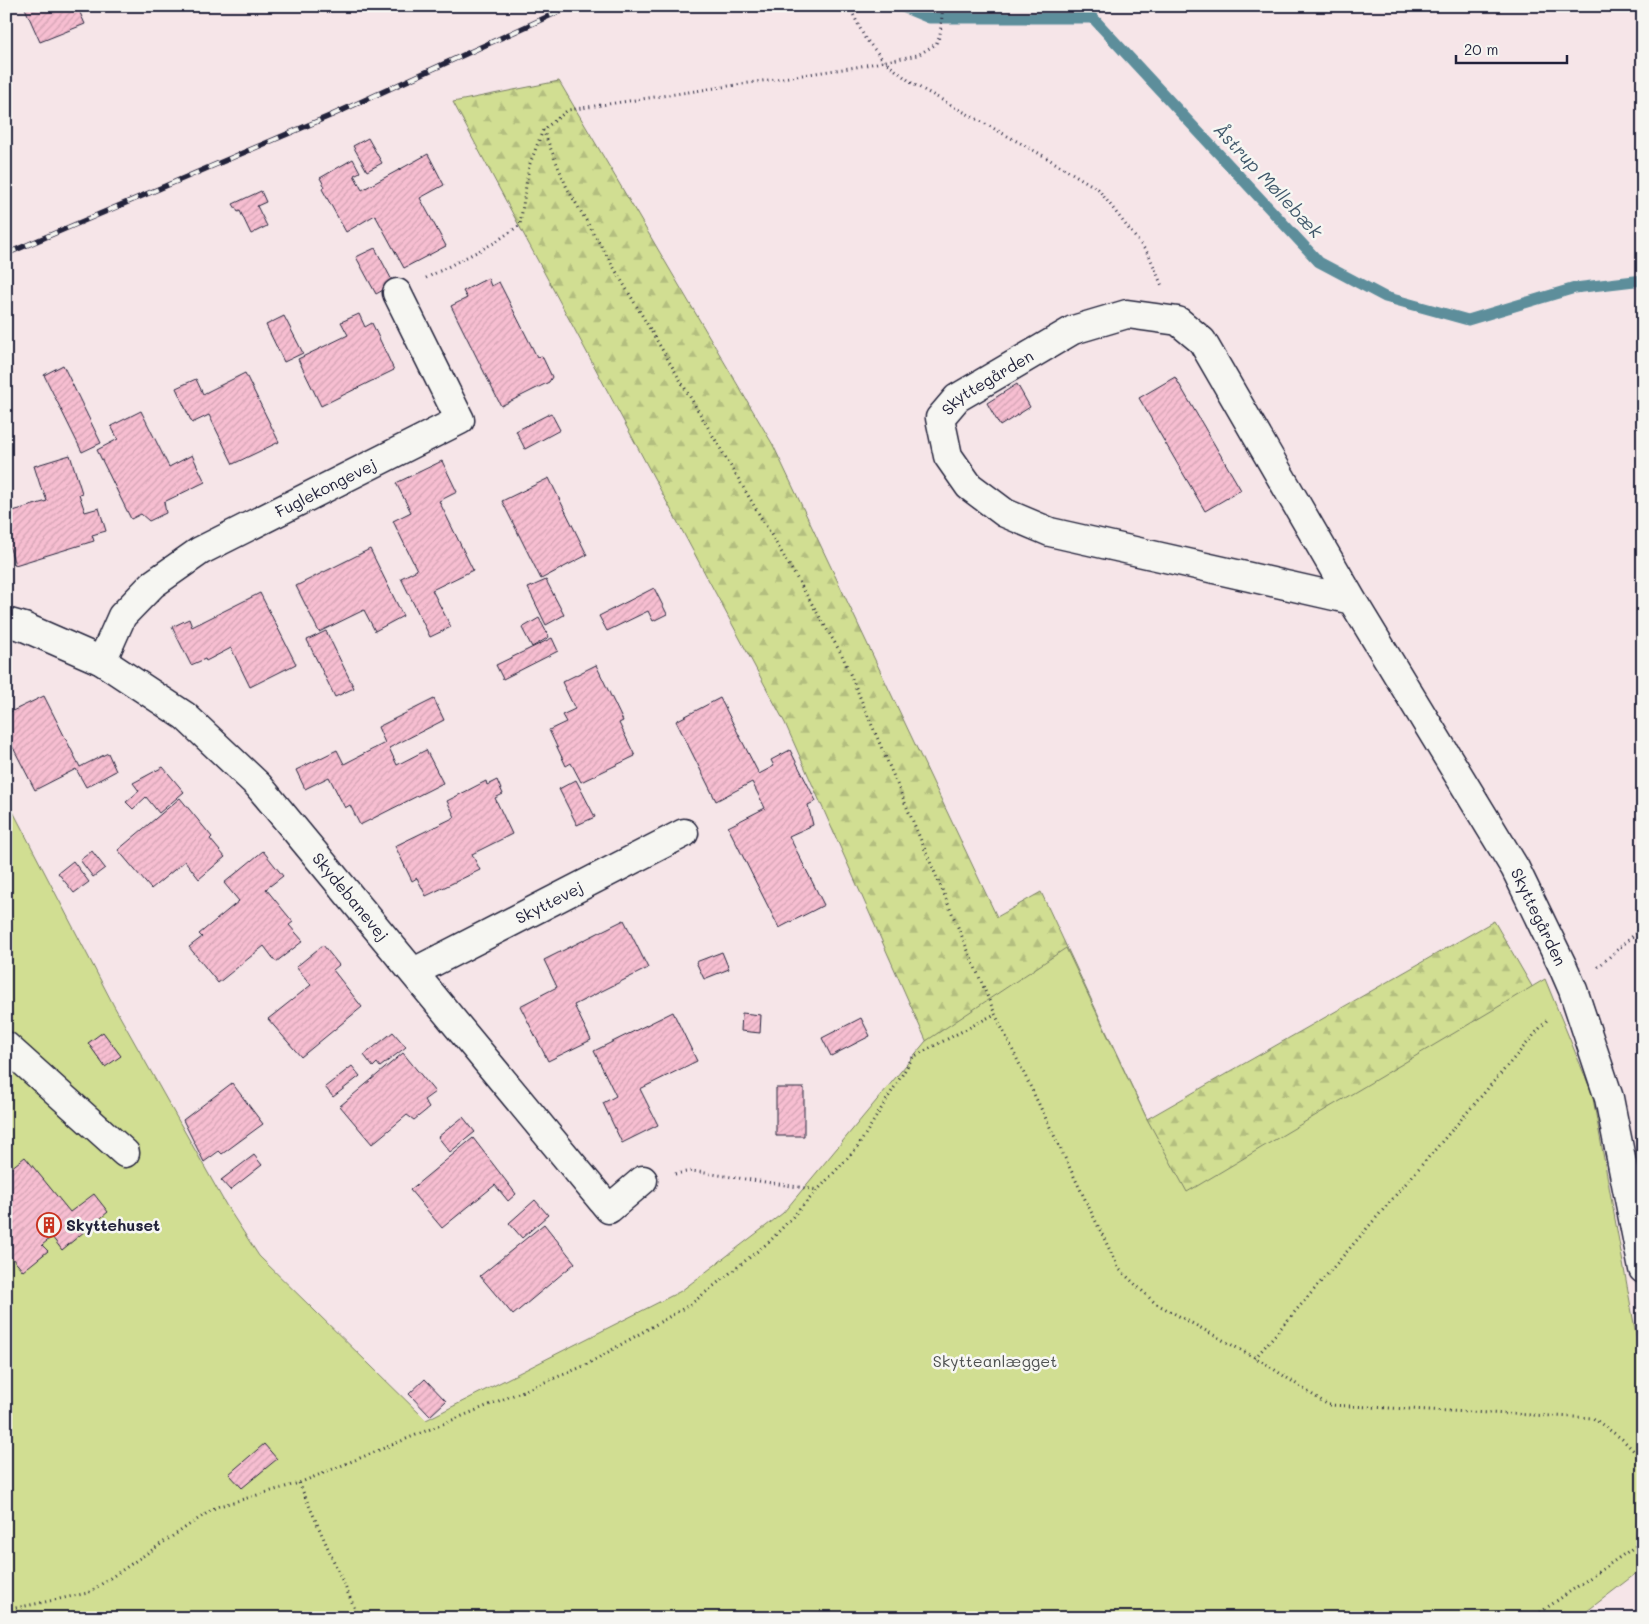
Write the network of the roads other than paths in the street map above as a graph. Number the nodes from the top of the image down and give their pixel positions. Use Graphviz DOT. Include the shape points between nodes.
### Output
graph roads {
  1 [pos="396,293"];
  2 [pos="1352,600"];
  3 [pos="6,622"];
  4 [pos="102,661"];
  5 [pos="684,833"];
  6 [pos="414,972"];
  7 [pos="6,1046"];
  8 [pos="125,1153"];
  9 [pos="643,1180"];
  10 [pos="1643,1269"];
  1 -- 4 [label="street, Fuglekongevej" via="460,420 192,557 153,584 122,616"];
  2 -- 2 [label="street, Skyttegården" via="1202,341 1178,321 1127,314 1073,330 957,398 940,418 948,456 969,486 1006,513 1050,532"];
  2 -- 10 [label="street, Skyttegården" via="1515,868 1564,967 1609,1098"];
  3 -- 4 [label="street, Skydebanevej"];
  4 -- 6 [label="street, Skydebanevej" via="185,716 258,785"];
  5 -- 6 [label="street, Skyttevej"];
  6 -- 9 [label="street, Skydebanevej" via="609,1209"];
  7 -- 8 [label="street"];
}
